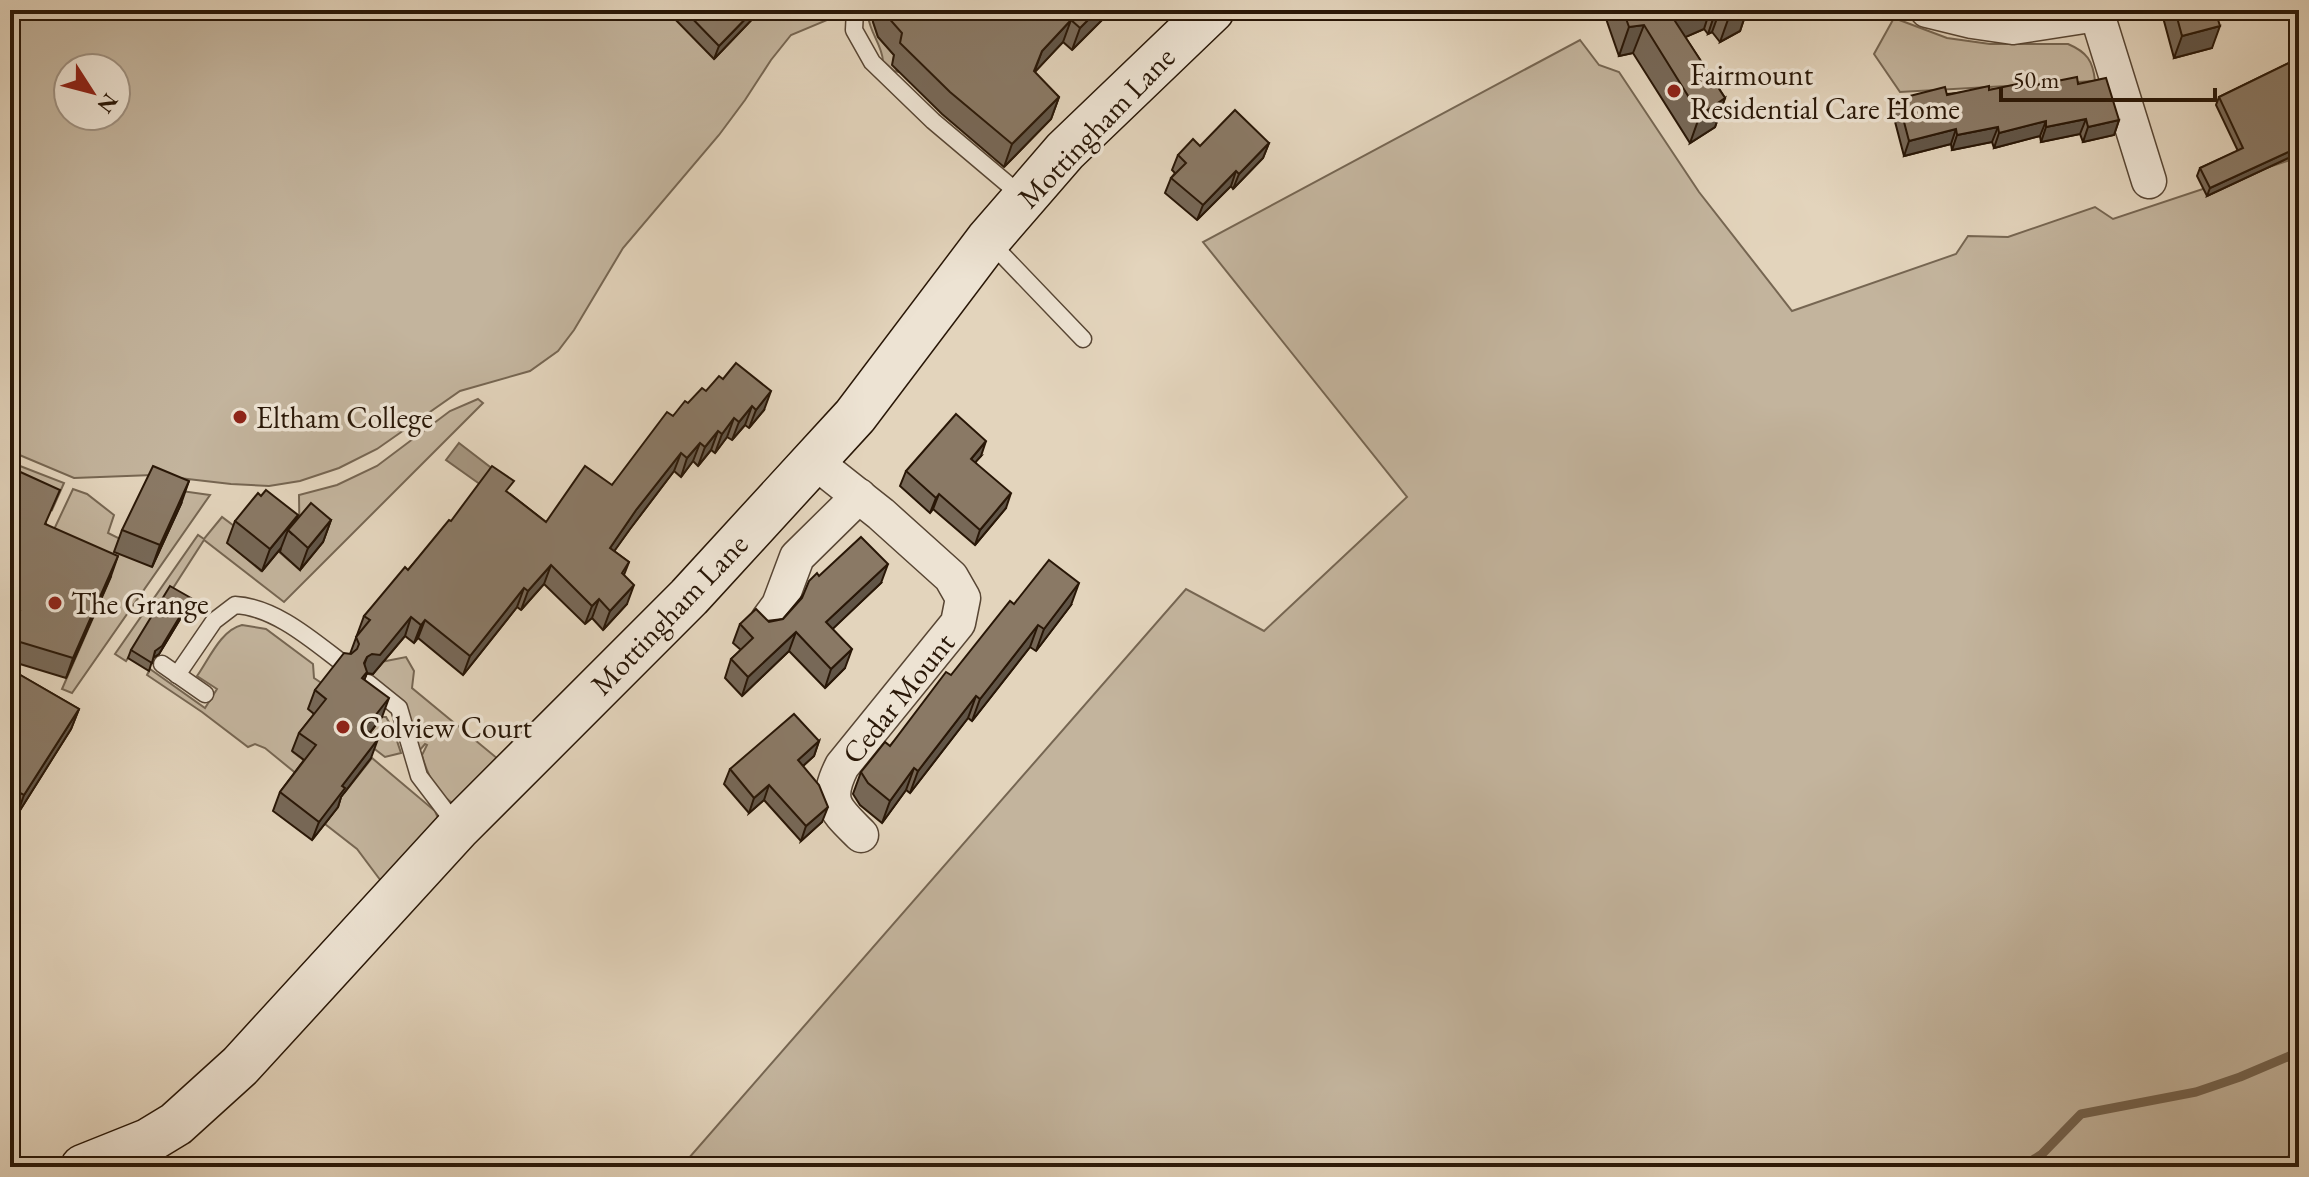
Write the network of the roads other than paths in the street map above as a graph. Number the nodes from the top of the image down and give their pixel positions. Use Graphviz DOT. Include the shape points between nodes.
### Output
graph roads {
  1 [pos="855,10"];
  2 [pos="1212,10"];
  3 [pos="1927,10"];
  4 [pos="2149,181"];
  5 [pos="1024,198"];
  6 [pos="988,240"];
  7 [pos="1083,339"];
  8 [pos="814,461"];
  9 [pos="859,496"];
  10 [pos="768,620"];
  11 [pos="341,662"];
  12 [pos="162,664"];
  13 [pos="177,675"];
  14 [pos="368,683"];
  15 [pos="205,694"];
  16 [pos="458,828"];
  17 [pos="861,835"];
  18 [pos="83,1167"];
  1 -- 5 [label="lane" via="854,30 872,62"];
  2 -- 5 [label="street, Mottingham Lane" via="1065,151"];
  3 -- 4 [label="street" via="2013,27 2097,14"];
  5 -- 6 [label="street, Mottingham Lane"];
  6 -- 7 [label="lane"];
  6 -- 8 [label="street, Mottingham Lane" via="855,416"];
  8 -- 9 [label="street, Cedar Mount"];
  8 -- 16 [label="street, Mottingham Lane" via="689,597"];
  9 -- 10 [label="street" via="797,557"];
  9 -- 17 [label="street, Cedar Mount" via="951,577 963,598 958,623 842,766 832,787 834,808"];
  11 -- 13 [label="lane" via="260,609 235,605 214,621"];
  12 -- 13 [label="lane"];
  13 -- 15 [label="lane"];
  14 -- 16 [label="lane" via="399,708 419,776"];
  16 -- 18 [label="street, Mottingham Lane" via="204,1100 148,1141"];
}
